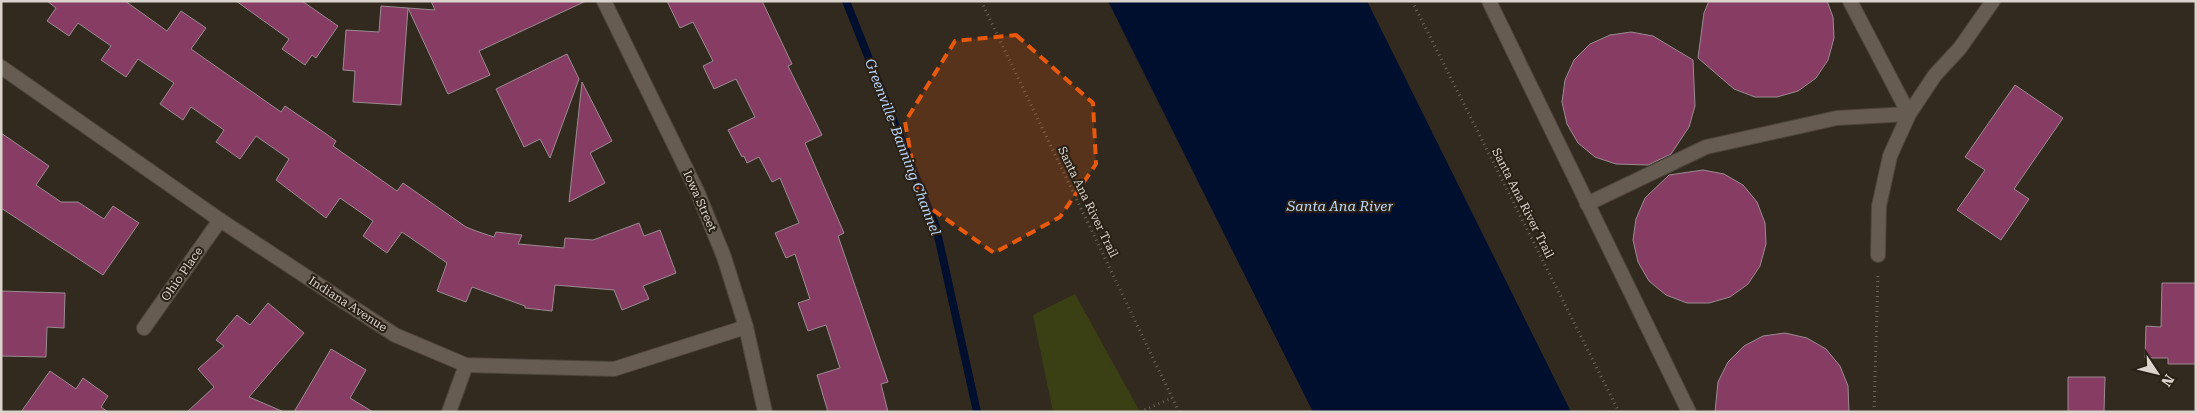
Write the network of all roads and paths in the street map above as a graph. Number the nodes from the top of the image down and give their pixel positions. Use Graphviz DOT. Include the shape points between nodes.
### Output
graph roads {
  1 [pos="604,1"];
  2 [pos="980,1"];
  3 [pos="1412,1"];
  4 [pos="1489,1"];
  5 [pos="1850,1"];
  6 [pos="1993,1"];
  7 [pos="1,67"];
  8 [pos="1909,114"];
  9 [pos="1588,204"];
  10 [pos="220,220"];
  11 [pos="1878,254"];
  12 [pos="144,328"];
  13 [pos="746,328"];
  14 [pos="466,365"];
  15 [pos="1172,398"];
  16 [pos="449,412"];
  17 [pos="765,412"];
  18 [pos="1140,412"];
  19 [pos="1179,412"];
  20 [pos="1619,412"];
  21 [pos="1689,412"];
  22 [pos="1874,412"];
  1 -- 13 [label="street, Iowa Street" via="697,192 724,257"];
  2 -- 15 [label="path, Santa Ana River Trail"];
  3 -- 20 [label="path, Santa Ana River Trail"];
  4 -- 9 [label="street"];
  5 -- 8 [label="street"];
  6 -- 8 [label="street"];
  7 -- 10 [label="street, Indiana Avenue"];
  8 -- 9 [label="street" via="1837,118 1706,147"];
  8 -- 11 [label="street" via="1890,156 1879,206"];
  9 -- 21 [label="street"];
  10 -- 12 [label="street, Ohio Place"];
  10 -- 14 [label="street, Indiana Avenue" via="395,335"];
  11 -- 22 [label="path"];
  13 -- 14 [label="street, Indiana Avenue" via="614,369"];
  13 -- 17 [label="street, Iowa Street"];
  14 -- 16 [label="street"];
  15 -- 18 [label="path"];
  15 -- 19 [label="path, Santa Ana River Trail"];
}
